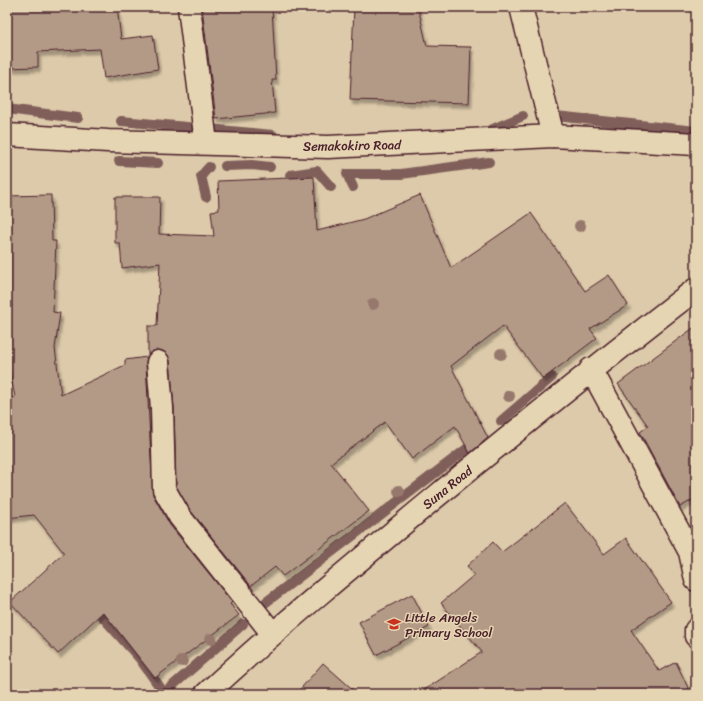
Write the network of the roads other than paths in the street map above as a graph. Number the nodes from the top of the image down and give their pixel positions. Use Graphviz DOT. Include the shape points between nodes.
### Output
graph roads {
  1 [pos="189,7"];
  2 [pos="521,7"];
  3 [pos="7,135"];
  4 [pos="553,136"];
  5 [pos="206,144"];
  6 [pos="696,144"];
  7 [pos="696,289"];
  8 [pos="158,362"];
  9 [pos="591,369"];
  10 [pos="696,580"];
  11 [pos="696,630"];
  12 [pos="272,633"];
  13 [pos="696,636"];
  14 [pos="206,694"];
  1 -- 5 [label="street"];
  2 -- 4 [label="street"];
  3 -- 5 [label="street, Semakokiro Road"];
  4 -- 5 [label="street, Semakokiro Road" via="328,147"];
  4 -- 6 [label="street, Semakokiro Road"];
  7 -- 9 [label="street, Suna Road"];
  8 -- 12 [label="street" via="164,489 180,517"];
  9 -- 10 [label="street" via="690,552"];
  9 -- 12 [label="street, Suna Road"];
  11 -- 13 [label="street"];
  12 -- 14 [label="street, Suna Road"];
}
